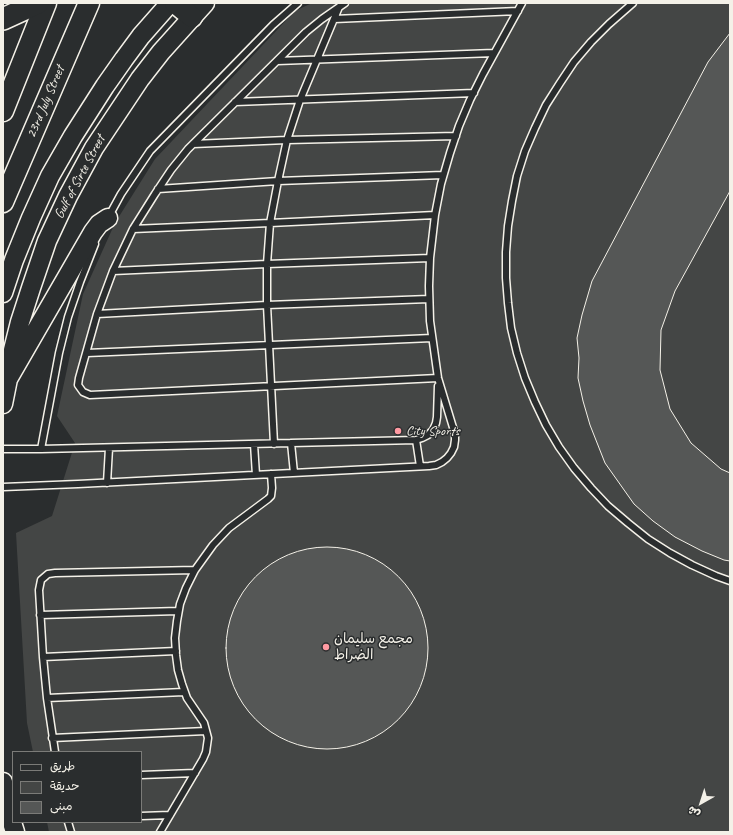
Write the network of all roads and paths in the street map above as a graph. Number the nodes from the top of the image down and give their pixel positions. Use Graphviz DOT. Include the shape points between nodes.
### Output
graph roads {
  1 [pos="38,3"];
  2 [pos="46,3"];
  3 [pos="89,3"];
  4 [pos="170,3"];
  5 [pos="175,3"];
  6 [pos="298,3"];
  7 [pos="345,3"];
  8 [pos="522,3"];
  9 [pos="633,3"];
  10 [pos="338,7"];
  11 [pos="199,10"];
  12 [pos="518,11"];
  13 [pos="3,19"];
  14 [pos="334,19"];
  15 [pos="494,53"];
  16 [pos="316,60"];
  17 [pos="277,61"];
  18 [pos="474,93"];
  19 [pos="300,100"];
  20 [pos="235,102"];
  21 [pos="3,111"];
  22 [pos="456,136"];
  23 [pos="287,140"];
  24 [pos="193,144"];
  25 [pos="444,175"];
  26 [pos="278,181"];
  27 [pos="158,189"];
  28 [pos="3,202"];
  29 [pos="435,215"];
  30 [pos="270,223"];
  31 [pos="105,224"];
  32 [pos="133,229"];
  33 [pos="99,237"];
  34 [pos="430,258"];
  35 [pos="267,264"];
  36 [pos="113,271"];
  37 [pos="3,293"];
  38 [pos="429,299"];
  39 [pos="267,306"];
  40 [pos="98,314"];
  41 [pos="432,338"];
  42 [pos="269,345"];
  43 [pos="87,353"];
  44 [pos="438,378"];
  45 [pos="8,379"];
  46 [pos="271,386"];
  47 [pos="3,404"];
  48 [pos="416,440"];
  49 [pos="291,443"];
  50 [pos="254,444"];
  51 [pos="274,444"];
  52 [pos="109,448"];
  53 [pos="3,449"];
  54 [pos="41,449"];
  55 [pos="420,466"];
  56 [pos="294,473"];
  57 [pos="271,474"];
  58 [pos="256,475"];
  59 [pos="108,483"];
  60 [pos="3,487"];
  61 [pos="195,570"];
  62 [pos="730,581"];
  63 [pos="178,611"];
  64 [pos="40,614"];
  65 [pos="176,651"];
  66 [pos="43,657"];
  67 [pos="184,692"];
  68 [pos="47,698"];
  69 [pos="206,731"];
  70 [pos="52,738"];
  71 [pos="55,751"];
  72 [pos="194,773"];
  73 [pos="142,775"];
  74 [pos="3,782"];
  75 [pos="170,815"];
  76 [pos="142,816"];
  77 [pos="12,822"];
  78 [pos="160,832"];
  1 -- 13 [label="highway"];
  2 -- 21 [label="main road"];
  3 -- 28 [label="main road, 23rd July Street"];
  4 -- 37 [label="main road, Gulf of Sirte Street" via="124,59 73,136 50,176 31,218"];
  5 -- 11 [label="main road"];
  6 -- 31 [label="lane" via="273,24 150,151 121,194"];
  7 -- 10 [label="lane"];
  8 -- 12 [label="lane"];
  9 -- 62 [label="lane" via="609,24 574,62 546,105 525,151 517,176 508,226 506,278 511,328 525,378 546,425 559,447 591,488 628,524 648,539 692,565"];
  10 -- 14 [label="lane"];
  10 -- 17 [label="lane" via="306,32"];
  11 -- 45 [label="main road, Gulf of Sirte Street" via="161,52 133,89 94,148 68,196 47,241 31,288 20,322"];
  12 -- 14 [label="lane"];
  12 -- 15 [label="lane"];
  14 -- 16 [label="lane"];
  15 -- 16 [label="lane"];
  15 -- 18 [label="lane"];
  16 -- 17 [label="lane"];
  16 -- 19 [label="lane"];
  17 -- 20 [label="lane"];
  18 -- 19 [label="lane"];
  18 -- 22 [label="lane"];
  19 -- 20 [label="lane"];
  19 -- 23 [label="lane"];
  20 -- 24 [label="lane"];
  22 -- 23 [label="lane"];
  22 -- 25 [label="lane"];
  23 -- 24 [label="lane"];
  23 -- 26 [label="lane"];
  24 -- 27 [label="lane"];
  25 -- 26 [label="lane"];
  25 -- 29 [label="lane"];
  26 -- 27 [label="lane"];
  26 -- 30 [label="lane"];
  27 -- 32 [label="lane"];
  29 -- 30 [label="lane"];
  29 -- 34 [label="lane"];
  30 -- 32 [label="lane"];
  30 -- 35 [label="lane"];
  31 -- 45 [label="main road" via="99,224 93,232"];
  32 -- 36 [label="lane"];
  33 -- 54 [label="lane" via="68,317"];
  34 -- 35 [label="lane"];
  34 -- 38 [label="lane"];
  35 -- 36 [label="lane"];
  35 -- 39 [label="lane"];
  36 -- 40 [label="lane"];
  38 -- 39 [label="lane"];
  38 -- 41 [label="lane"];
  39 -- 40 [label="lane"];
  39 -- 42 [label="lane"];
  40 -- 43 [label="lane"];
  41 -- 42 [label="lane"];
  41 -- 44 [label="lane"];
  42 -- 43 [label="lane"];
  42 -- 46 [label="lane"];
  43 -- 46 [label="lane" via="78,381 80,389 90,395"];
  44 -- 46 [label="lane"];
  44 -- 48 [label="lane" via="436,424 428,435"];
  44 -- 55 [label="lane" via="455,434 454,447 452,453 442,462"];
  45 -- 47 [label="main road, Gulf of Sirte Street"];
  46 -- 51 [label="lane"];
  48 -- 49 [label="lane"];
  48 -- 55 [label="lane"];
  49 -- 51 [label="lane"];
  49 -- 56 [label="lane"];
  50 -- 51 [label="lane"];
  50 -- 52 [label="lane"];
  50 -- 58 [label="lane"];
  52 -- 54 [label="lane"];
  52 -- 59 [label="lane"];
  53 -- 54 [label="lane"];
  55 -- 56 [label="lane"];
  56 -- 57 [label="lane"];
  57 -- 58 [label="lane"];
  57 -- 61 [label="lane" via="271,496 229,528 213,544"];
  58 -- 59 [label="lane"];
  59 -- 60 [label="lane"];
  61 -- 63 [label="lane"];
  61 -- 64 [label="lane" via="52,573 40,583"];
  63 -- 64 [label="lane"];
  63 -- 65 [label="lane"];
  64 -- 66 [label="lane"];
  65 -- 66 [label="lane"];
  65 -- 67 [label="lane"];
  66 -- 68 [label="lane"];
  67 -- 68 [label="lane"];
  67 -- 69 [label="lane" via="204,723"];
  68 -- 70 [label="lane"];
  69 -- 70 [label="lane"];
  69 -- 72 [label="lane" via="206,752"];
  70 -- 71 [label="lane"];
  72 -- 73 [label="lane"];
  72 -- 75 [label="lane"];
  74 -- 77 [label="main road"];
  75 -- 76 [label="lane"];
  75 -- 78 [label="lane"];
}
